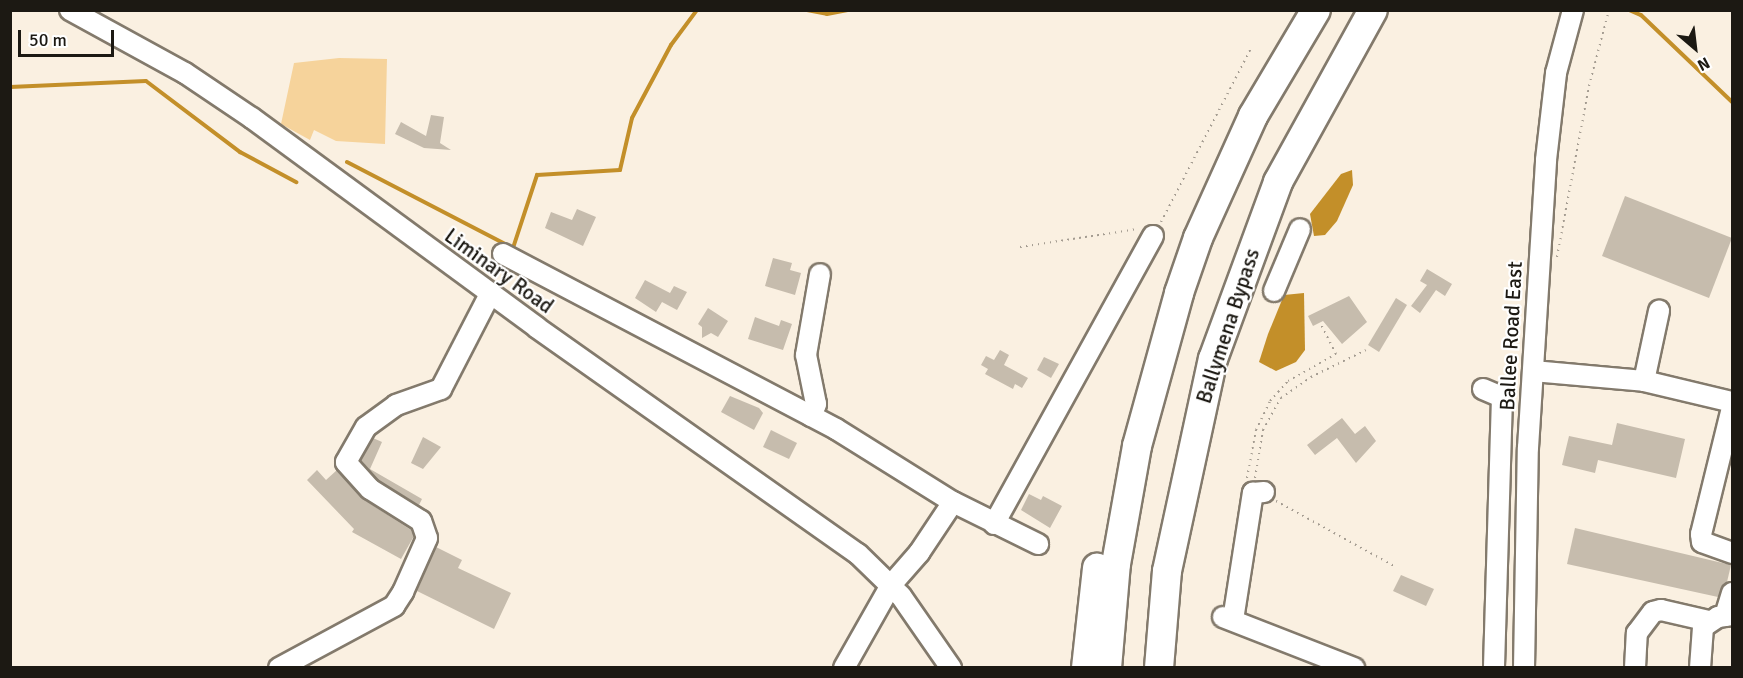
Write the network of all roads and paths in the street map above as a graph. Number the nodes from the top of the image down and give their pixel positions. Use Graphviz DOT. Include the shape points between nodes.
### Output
graph roads {
  1 [pos="70,10"];
  2 [pos="1316,10"];
  3 [pos="1373,10"];
  4 [pos="1573,10"];
  5 [pos="1609,10"];
  6 [pos="1250,50"];
  7 [pos="1300,229"];
  8 [pos="1153,236"];
  9 [pos="1198,238"];
  10 [pos="1020,247"];
  11 [pos="503,254"];
  12 [pos="1248,257"];
  13 [pos="1556,269"];
  14 [pos="1281,270"];
  15 [pos="820,274"];
  16 [pos="1274,291"];
  17 [pos="490,294"];
  18 [pos="1659,311"];
  19 [pos="1321,325"];
  20 [pos="1366,350"];
  21 [pos="1213,359"];
  22 [pos="1533,371"];
  23 [pos="1644,381"];
  24 [pos="1483,389"];
  25 [pos="1732,402"];
  26 [pos="1732,408"];
  27 [pos="811,416"];
  28 [pos="1254,490"];
  29 [pos="953,501"];
  30 [pos="994,524"];
  31 [pos="1038,544"];
  32 [pos="1732,553"];
  33 [pos="1394,566"];
  34 [pos="891,585"];
  35 [pos="1732,593"];
  36 [pos="1722,618"];
  37 [pos="279,668"];
  38 [pos="844,668"];
  39 [pos="951,668"];
  40 [pos="1086,668"];
  41 [pos="1107,668"];
  42 [pos="1159,668"];
  43 [pos="1174,668"];
  44 [pos="1354,668"];
  45 [pos="1494,668"];
  46 [pos="1524,668"];
  47 [pos="1635,668"];
  48 [pos="1700,668"];
  1 -- 17 [label="street, Liminary Road" via="185,73"];
  2 -- 9 [label="highway" via="1253,116"];
  3 -- 12 [label="highway, Ballymena Bypass" via="1278,182"];
  4 -- 22 [label="street, Ballee Road East" via="1556,73 1551,117"];
  5 -- 13 [label="path" via="1589,86"];
  6 -- 8 [label="path"];
  7 -- 14 [label="street"];
  8 -- 10 [label="path" via="1139,229"];
  8 -- 30 [label="street"];
  9 -- 40 [label="highway" via="1179,277 1116,478 1097,569"];
  9 -- 41 [label="highway" via="1137,446 1116,564"];
  11 -- 27 [label="street, Liminary Road"];
  12 -- 14 [label="street"];
  12 -- 21 [label="highway, Ballymena Bypass"];
  14 -- 16 [label="street"];
  15 -- 27 [label="street" via="806,355 816,404"];
  17 -- 34 [label="street, Liminary Road" via="813,520"];
  17 -- 37 [label="street" via="441,389 396,405 366,427 346,462 370,489 421,521 427,538 403,592 394,606"];
  18 -- 23 [label="street"];
  19 -- 28 [label="path" via="1336,354 1288,381 1266,406 1256,430"];
  20 -- 28 [label="path" via="1295,386 1281,398 1263,430"];
  21 -- 42 [label="highway, Ballymena Bypass" via="1167,571"];
  21 -- 43 [label="highway" via="1175,572"];
  22 -- 23 [label="street"];
  22 -- 46 [label="street, Ballee Road East"];
  23 -- 25 [label="street"];
  24 -- 45 [label="street" via="1502,397"];
  26 -- 32 [label="street" via="1701,534 1702,542"];
  27 -- 29 [label="street, Liminary Road"];
  28 -- 33 [label="path"];
  28 -- 44 [label="street" via="1228,618"];
  29 -- 30 [label="street, Liminary Road"];
  29 -- 34 [label="street" via="920,553"];
  30 -- 31 [label="street, Liminary Road"];
  34 -- 38 [label="street"];
  34 -- 39 [label="street, Liminary Road" via="923,623"];
  35 -- 36 [label="street"];
  36 -- 47 [label="street" via="1653,612 1638,633"];
  36 -- 48 [label="street" via="1701,632"];
}
